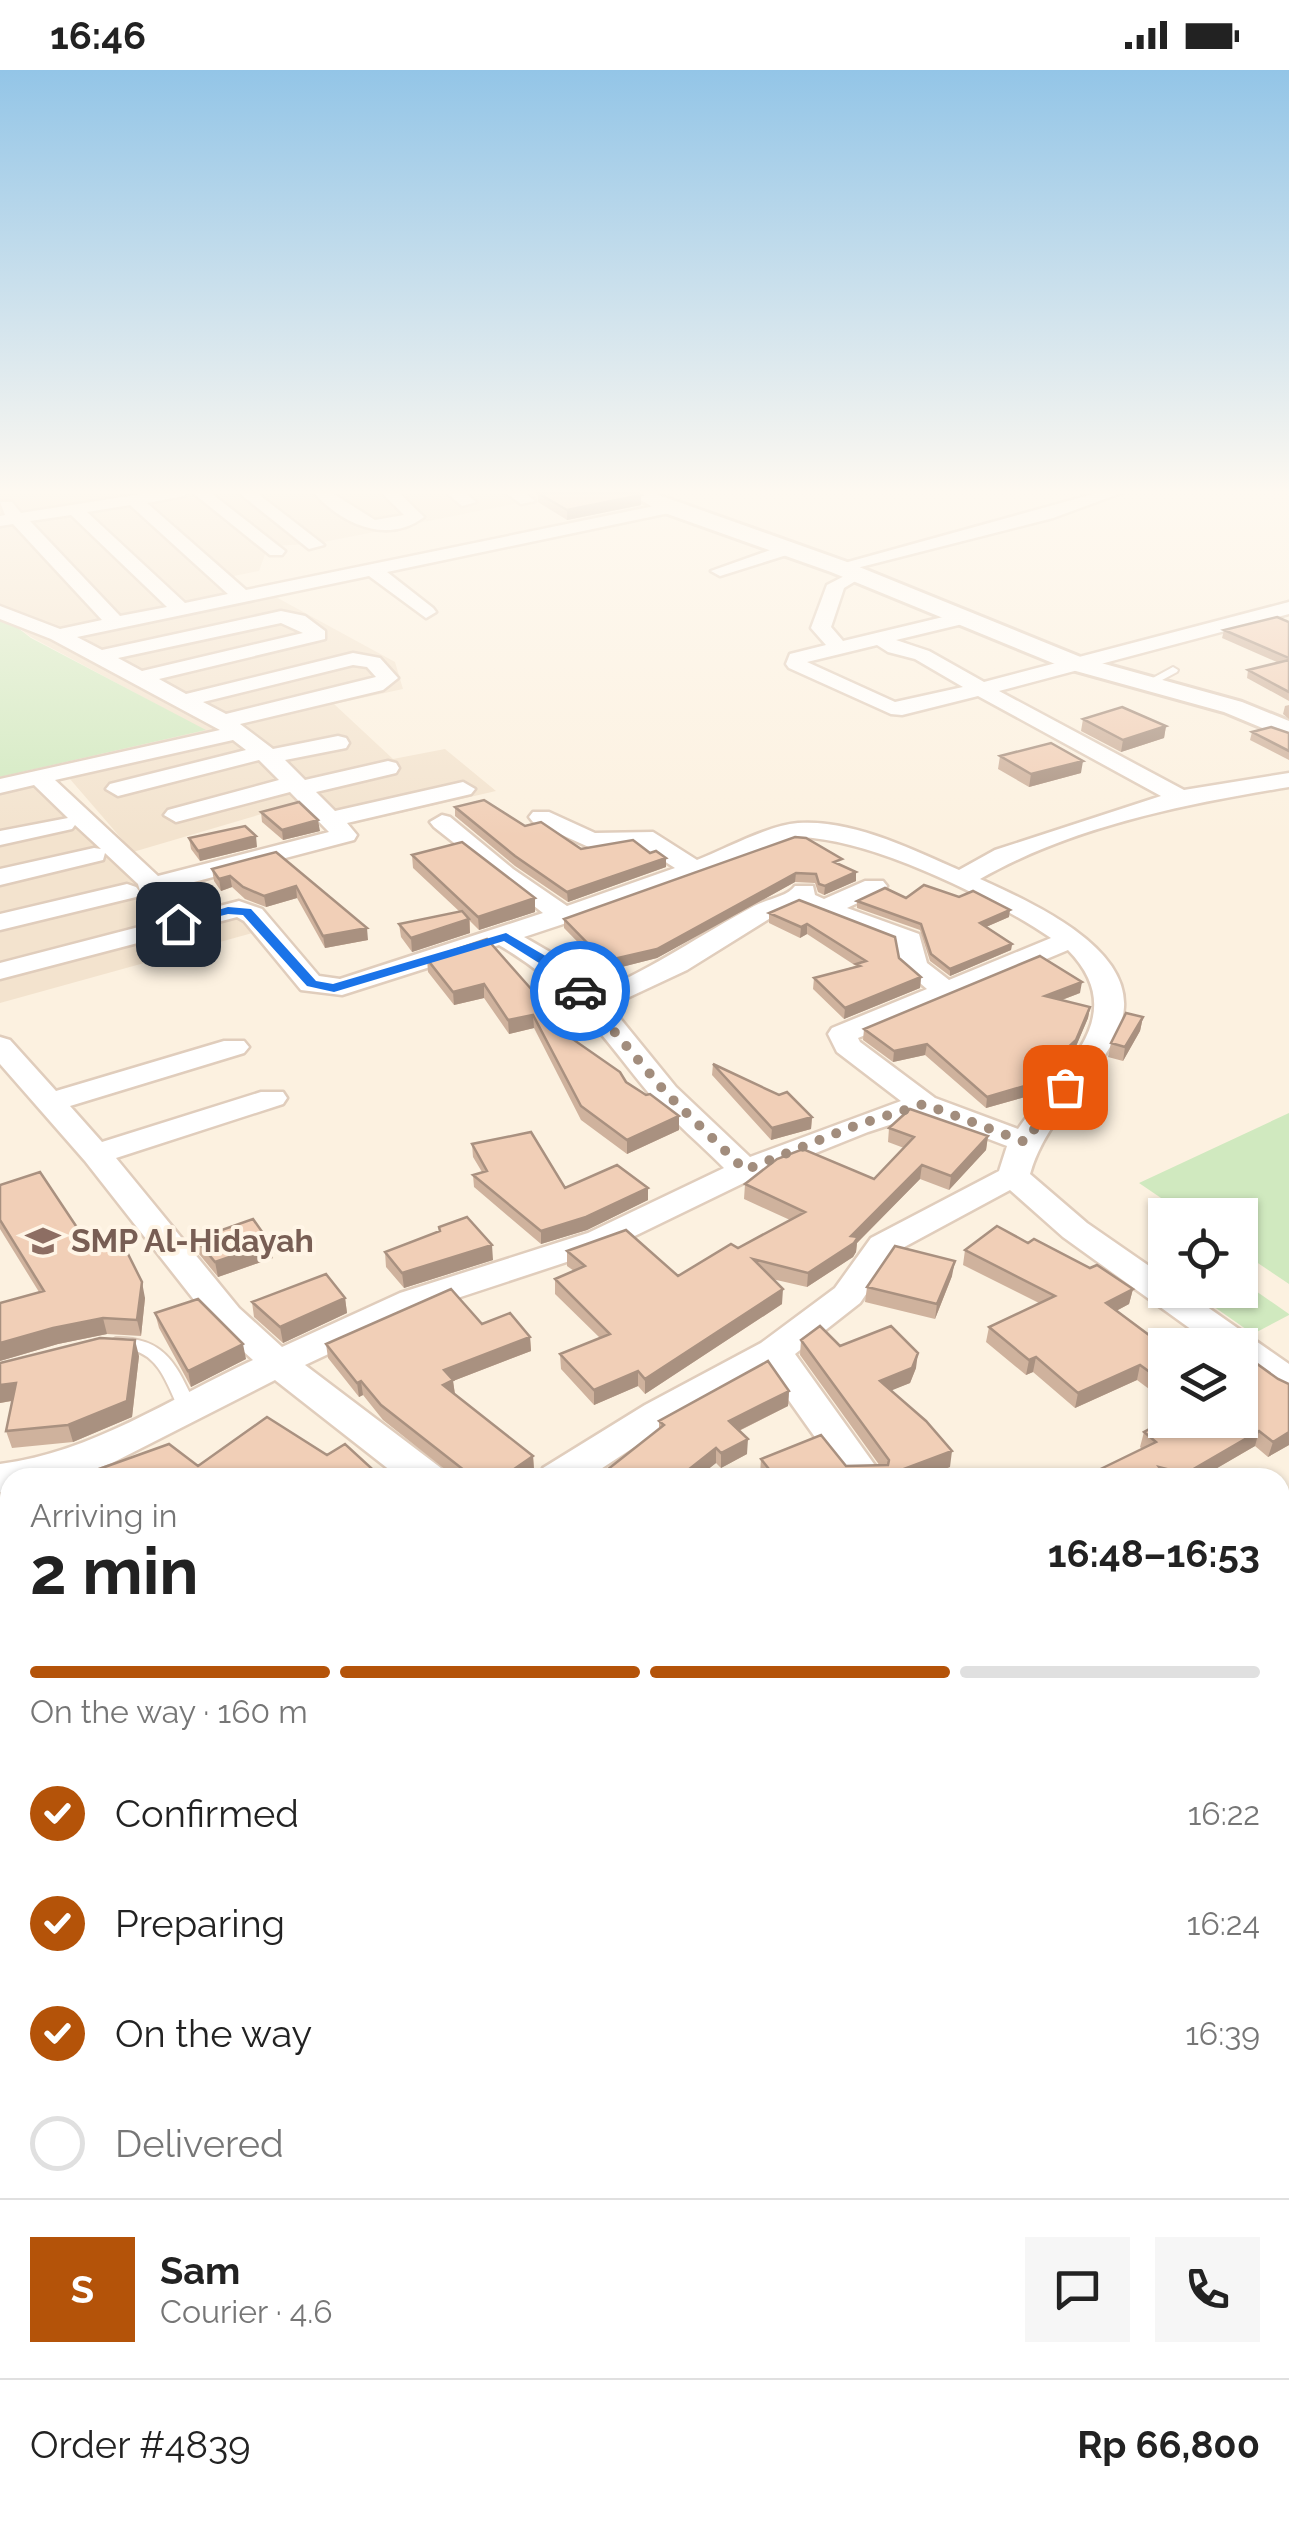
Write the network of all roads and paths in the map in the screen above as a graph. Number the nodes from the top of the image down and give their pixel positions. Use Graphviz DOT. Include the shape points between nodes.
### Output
graph roads {
  1 [pos="100,608"];
  2 [pos="188,608"];
  3 [pos="421,608"];
  4 [pos="828,608"];
  5 [pos="939,608"];
  6 [pos="1289,608"];
  7 [pos="181,609"];
  8 [pos="426,612"];
  9 [pos="5,613"];
  10 [pos="964,618"];
  11 [pos="115,622"];
  12 [pos="58,635"];
  13 [pos="880,638"];
  14 [pos="839,648"];
  15 [pos="101,656"];
  16 [pos="1074,663"];
  17 [pos="1172,670"];
  18 [pos="142,677"];
  19 [pos="1144,685"];
  20 [pos="981,689"];
  21 [pos="186,700"];
  22 [pos="326,710"];
  23 [pos="232,727"];
  24 [pos="1289,731"];
  25 [pos="338,743"];
  26 [pos="266,755"];
  27 [pos="388,768"];
  28 [pos="38,777"];
  29 [pos="1289,780"];
  30 [pos="0,786"];
  31 [pos="298,786"];
  32 [pos="118,789"];
  33 [pos="463,789"];
  34 [pos="1181,798"];
  35 [pos="176,815"];
  36 [pos="540,817"];
  37 [pos="332,819"];
  38 [pos="442,822"];
  39 [pos="64,824"];
  40 [pos="0,838"];
  41 [pos="94,855"];
  42 [pos="695,870"];
  43 [pos="0,877"];
  44 [pos="962,878"];
  45 [pos="874,886"];
  46 [pos="138,889"];
  47 [pos="826,908"];
  48 [pos="214,914"];
  49 [pos="564,916"];
  50 [pos="0,922"];
  51 [pos="506,937"];
  52 [pos="1071,939"];
  53 [pos="0,970"];
  54 [pos="948,992"];
  55 [pos="593,1003"];
  56 [pos="0,1046"];
  57 [pos="234,1047"];
  58 [pos="272,1098"];
  59 [pos="52,1102"];
  60 [pos="924,1104"];
  61 [pos="1025,1142"];
  62 [pos="96,1154"];
  63 [pos="745,1170"];
  64 [pos="1013,1176"];
  65 [pos="1214,1328"];
  66 [pos="99,1346"];
  67 [pos="774,1352"];
  68 [pos="1258,1360"];
  69 [pos="279,1364"];
  70 [pos="1289,1382"];
  71 [pos="187,1406"];
  72 [pos="53,1468"];
  73 [pos="414,1468"];
  74 [pos="572,1468"];
  75 [pos="859,1468"];
  1 -- 11 [label="street"];
  2 -- 7 [label="street"];
  3 -- 8 [label="street"];
  4 -- 14 [label="street" via="821,628"];
  5 -- 10 [label="street"];
  6 -- 16 [label="street"];
  7 -- 11 [label="street"];
  9 -- 12 [label="street"];
  10 -- 13 [label="street"];
  10 -- 16 [label="street"];
  11 -- 12 [label="street"];
  12 -- 15 [label="street"];
  13 -- 14 [label="street"];
  13 -- 20 [label="street"];
  14 -- 20 [label="street" via="797,658 796,664 891,708"];
  15 -- 18 [label="street"];
  15 -- 18 [label="street" via="281,617 318,635"];
  16 -- 19 [label="street"];
  16 -- 20 [label="street"];
  17 -- 19 [label="lane"];
  18 -- 21 [label="street"];
  19 -- 24 [label="street" via="1233,707"];
  20 -- 34 [label="street"];
  21 -- 23 [label="street"];
  21 -- 23 [label="street" via="353,658 373,662 388,678"];
  22 -- 23 [label="street"];
  23 -- 26 [label="street"];
  23 -- 28 [label="street"];
  25 -- 26 [label="street"];
  26 -- 31 [label="street"];
  26 -- 32 [label="street"];
  27 -- 31 [label="street"];
  28 -- 30 [label="street"];
  28 -- 46 [label="street"];
  29 -- 34 [label="street"];
  31 -- 35 [label="street"];
  31 -- 37 [label="street"];
  33 -- 37 [label="street"];
  34 -- 44 [label="street" via="1004,855"];
  36 -- 42 [label="street" via="591,841 644,837"];
  37 -- 46 [label="street" via="343,829 341,837"];
  38 -- 49 [label="street"];
  39 -- 40 [label="street"];
  41 -- 43 [label="street"];
  42 -- 44 [label="street" via="812,828"];
  42 -- 49 [label="street"];
  44 -- 52 [label="street"];
  45 -- 47 [label="street"];
  46 -- 48 [label="street"];
  46 -- 50 [label="street"];
  47 -- 54 [label="street" via="910,940 914,966"];
  47 -- 55 [label="street" via="802,894"];
  48 -- 51 [label="street" via="238,909 253,915 312,984 334,988"];
  48 -- 53 [label="street"];
  49 -- 51 [label="street"];
  51 -- 55 [label="street" via="552,965"];
  52 -- 54 [label="street"];
  52 -- 61 [label="street" via="1093,959 1110,1008 1085,1060"];
  54 -- 60 [label="street" via="841,1038"];
  55 -- 63 [label="street" via="666,1093"];
  56 -- 59 [label="street"];
  57 -- 59 [label="street"];
  58 -- 62 [label="street"];
  59 -- 62 [label="street"];
  60 -- 61 [label="street"];
  60 -- 63 [label="street"];
  61 -- 64 [label="street"];
  62 -- 69 [label="street" via="226,1316"];
  63 -- 69 [label="street" via="600,1240 412,1300"];
  64 -- 65 [label="street" via="1075,1230"];
  64 -- 67 [label="street" via="883,1245 848,1295"];
  66 -- 71 [label="lane" via="154,1349"];
  67 -- 74 [label="street"];
  67 -- 75 [label="street"];
  68 -- 70 [label="street"];
  69 -- 71 [label="street"];
  69 -- 73 [label="street"];
  71 -- 72 [label="street" via="154,1429"];
}
